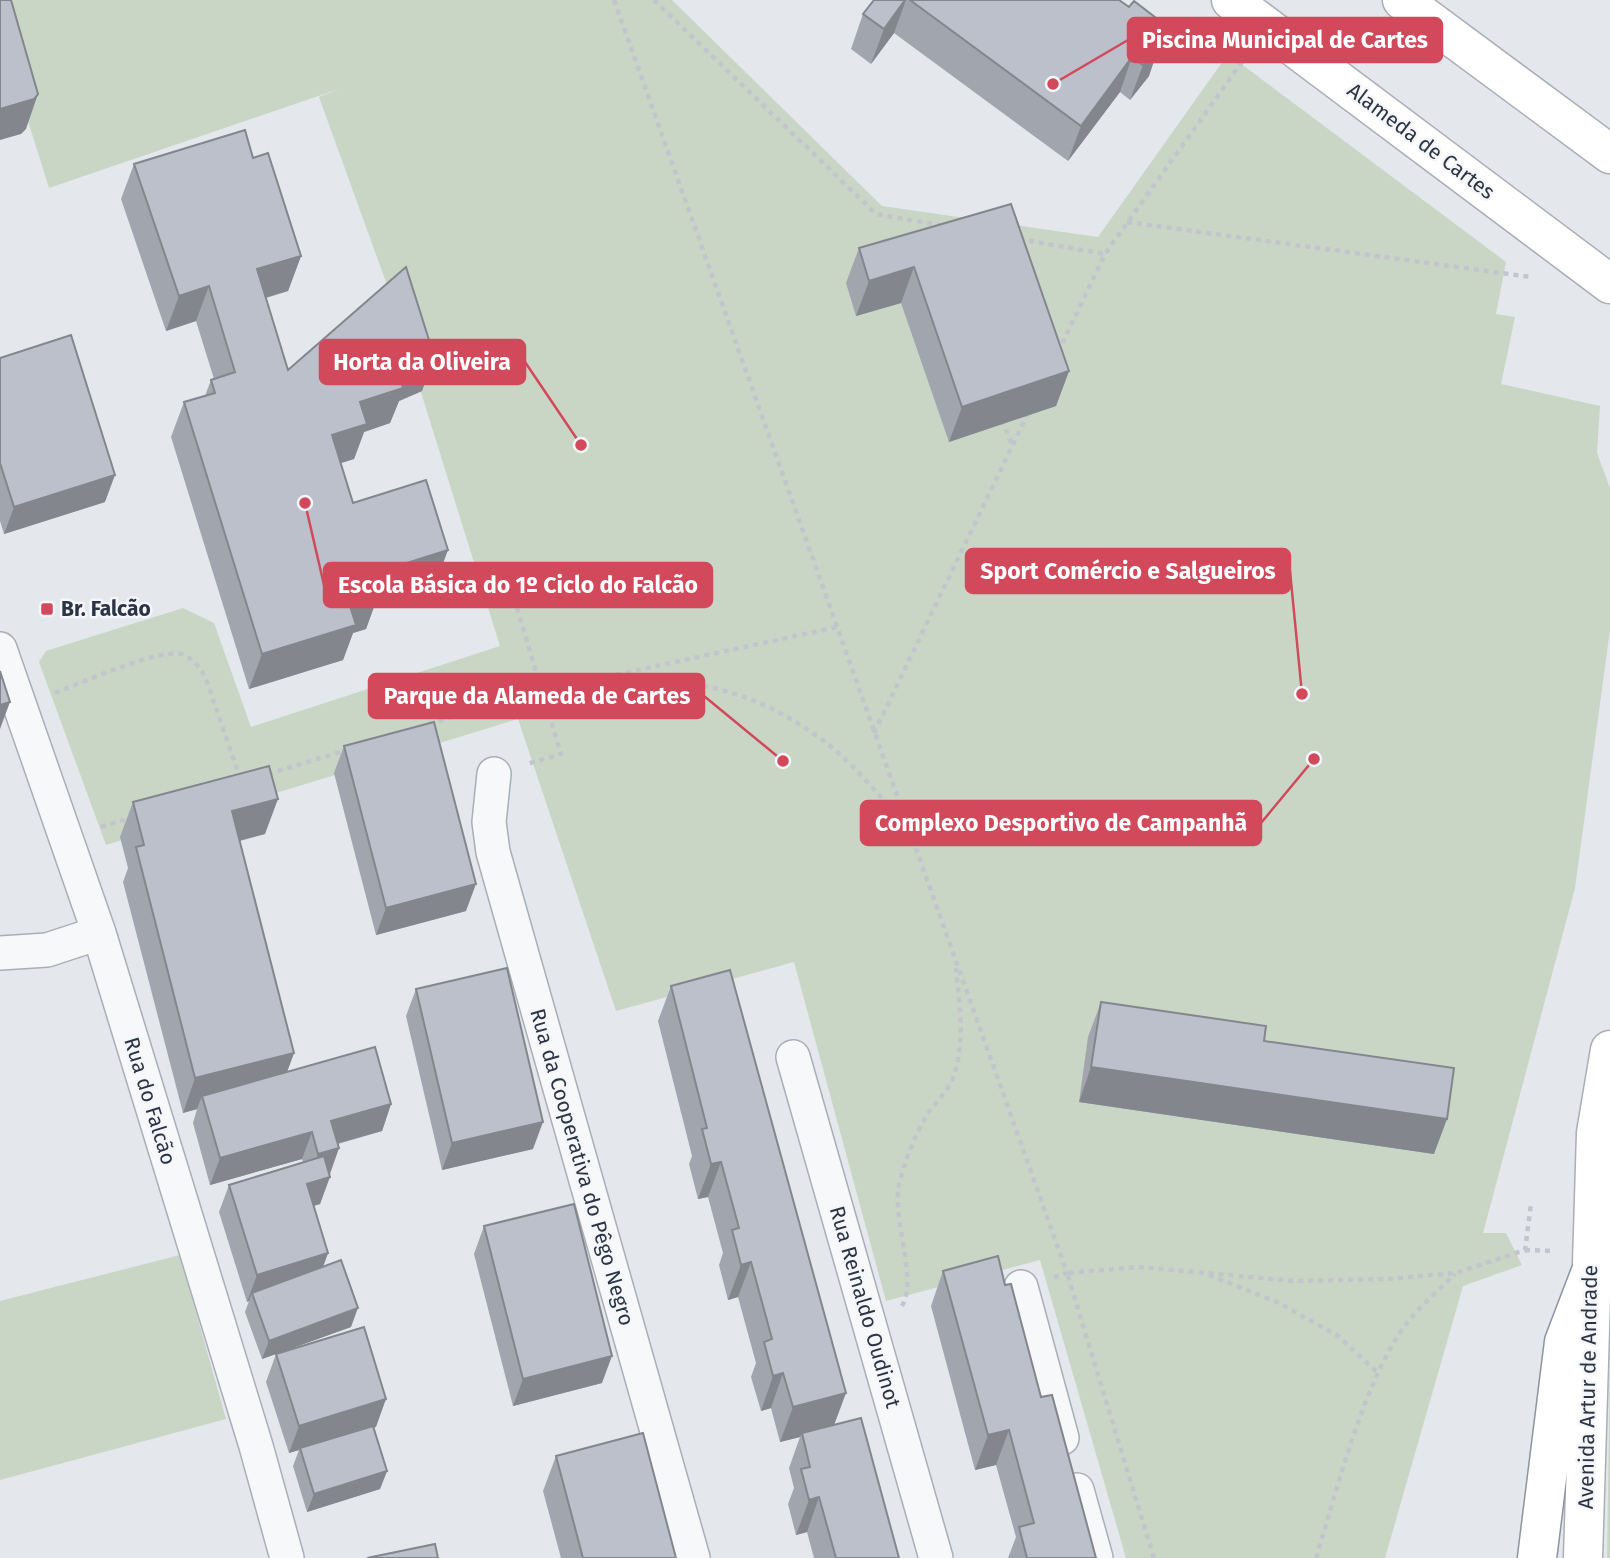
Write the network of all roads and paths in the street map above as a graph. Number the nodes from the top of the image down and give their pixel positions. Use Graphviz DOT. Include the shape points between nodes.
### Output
graph roads {
  1 [pos="614,0"];
  2 [pos="654,0"];
  3 [pos="1231,0"];
  4 [pos="1402,0"];
  5 [pos="1267,27"];
  6 [pos="1610,154"];
  7 [pos="1128,222"];
  8 [pos="929,223"];
  9 [pos="954,227"];
  10 [pos="933,235"];
  11 [pos="1016,238"];
  12 [pos="1105,254"];
  13 [pos="1539,278"];
  14 [pos="1610,284"];
  15 [pos="1053,362"];
  16 [pos="998,409"];
  17 [pos="1029,410"];
  18 [pos="1012,446"];
  19 [pos="517,608"];
  20 [pos="837,627"];
  21 [pos="0,649"];
  22 [pos="542,691"];
  23 [pos="21,705"];
  24 [pos="874,733"];
  25 [pos="494,774"];
  26 [pos="242,783"];
  27 [pos="99,933"];
  28 [pos="0,953"];
  29 [pos="955,960"];
  30 [pos="1610,1050"];
  31 [pos="793,1057"];
  32 [pos="1531,1204"];
  33 [pos="1203,1272"];
  34 [pos="1067,1273"];
  35 [pos="1456,1273"];
  36 [pos="1590,1274"];
  37 [pos="1021,1287"];
  38 [pos="877,1352"];
  39 [pos="1379,1374"];
  40 [pos="287,1558"];
  41 [pos="693,1558"];
  42 [pos="936,1558"];
  43 [pos="1096,1558"];
  44 [pos="1154,1558"];
  45 [pos="1317,1558"];
  46 [pos="1537,1558"];
  47 [pos="1583,1558"];
  1 -- 20 [label="path"];
  2 -- 8 [label="path" via="876,214"];
  3 -- 5 [label="main road, Alameda de Cartes"];
  4 -- 6 [label="main road"];
  5 -- 7 [label="path"];
  5 -- 14 [label="main road, Alameda de Cartes"];
  7 -- 12 [label="path"];
  7 -- 13 [label="path"];
  8 -- 9 [label="path"];
  8 -- 10 [label="path"];
  11 -- 12 [label="path"];
  12 -- 15 [label="path"];
  16 -- 18 [label="path"];
  17 -- 18 [label="path"];
  18 -- 24 [label="path"];
  19 -- 22 [label="path"];
  20 -- 22 [label="path"];
  20 -- 24 [label="path"];
  21 -- 23 [label="street, Rua do Falcão"];
  22 -- 25 [label="path" via="561,754"];
  23 -- 26 [label="path" via="150,658 183,654 205,676"];
  23 -- 27 [label="street, Rua do Falcão"];
  24 -- 29 [label="path"];
  25 -- 41 [label="street, Rua da Cooperativa do Pêgo Negro" via="489,822 493,852"];
  27 -- 28 [label="street" via="47,950"];
  27 -- 40 [label="street, Rua do Falcão"];
  29 -- 34 [label="path"];
  29 -- 38 [label="path" via="962,1040 952,1080 922,1126 899,1186 908,1295"];
  30 -- 36 [label="main road, Avenida Artur de Andrade" via="1596,1133"];
  31 -- 38 [label="street, Rua Reinaldo Oudinot"];
  32 -- 35 [label="path" via="1525,1250"];
  33 -- 34 [label="path" via="1139,1267"];
  33 -- 35 [label="path" via="1294,1281"];
  33 -- 39 [label="path" via="1279,1303 1326,1330"];
  34 -- 37 [label="path"];
  34 -- 44 [label="path"];
  35 -- 39 [label="path" via="1406,1324"];
  36 -- 46 [label="main road" via="1564,1342"];
  36 -- 47 [label="main road, Avenida Artur de Andrade"];
  37 -- 43 [label="street"];
  38 -- 42 [label="street, Rua Reinaldo Oudinot"];
  39 -- 45 [label="path" via="1344,1466"];
}
